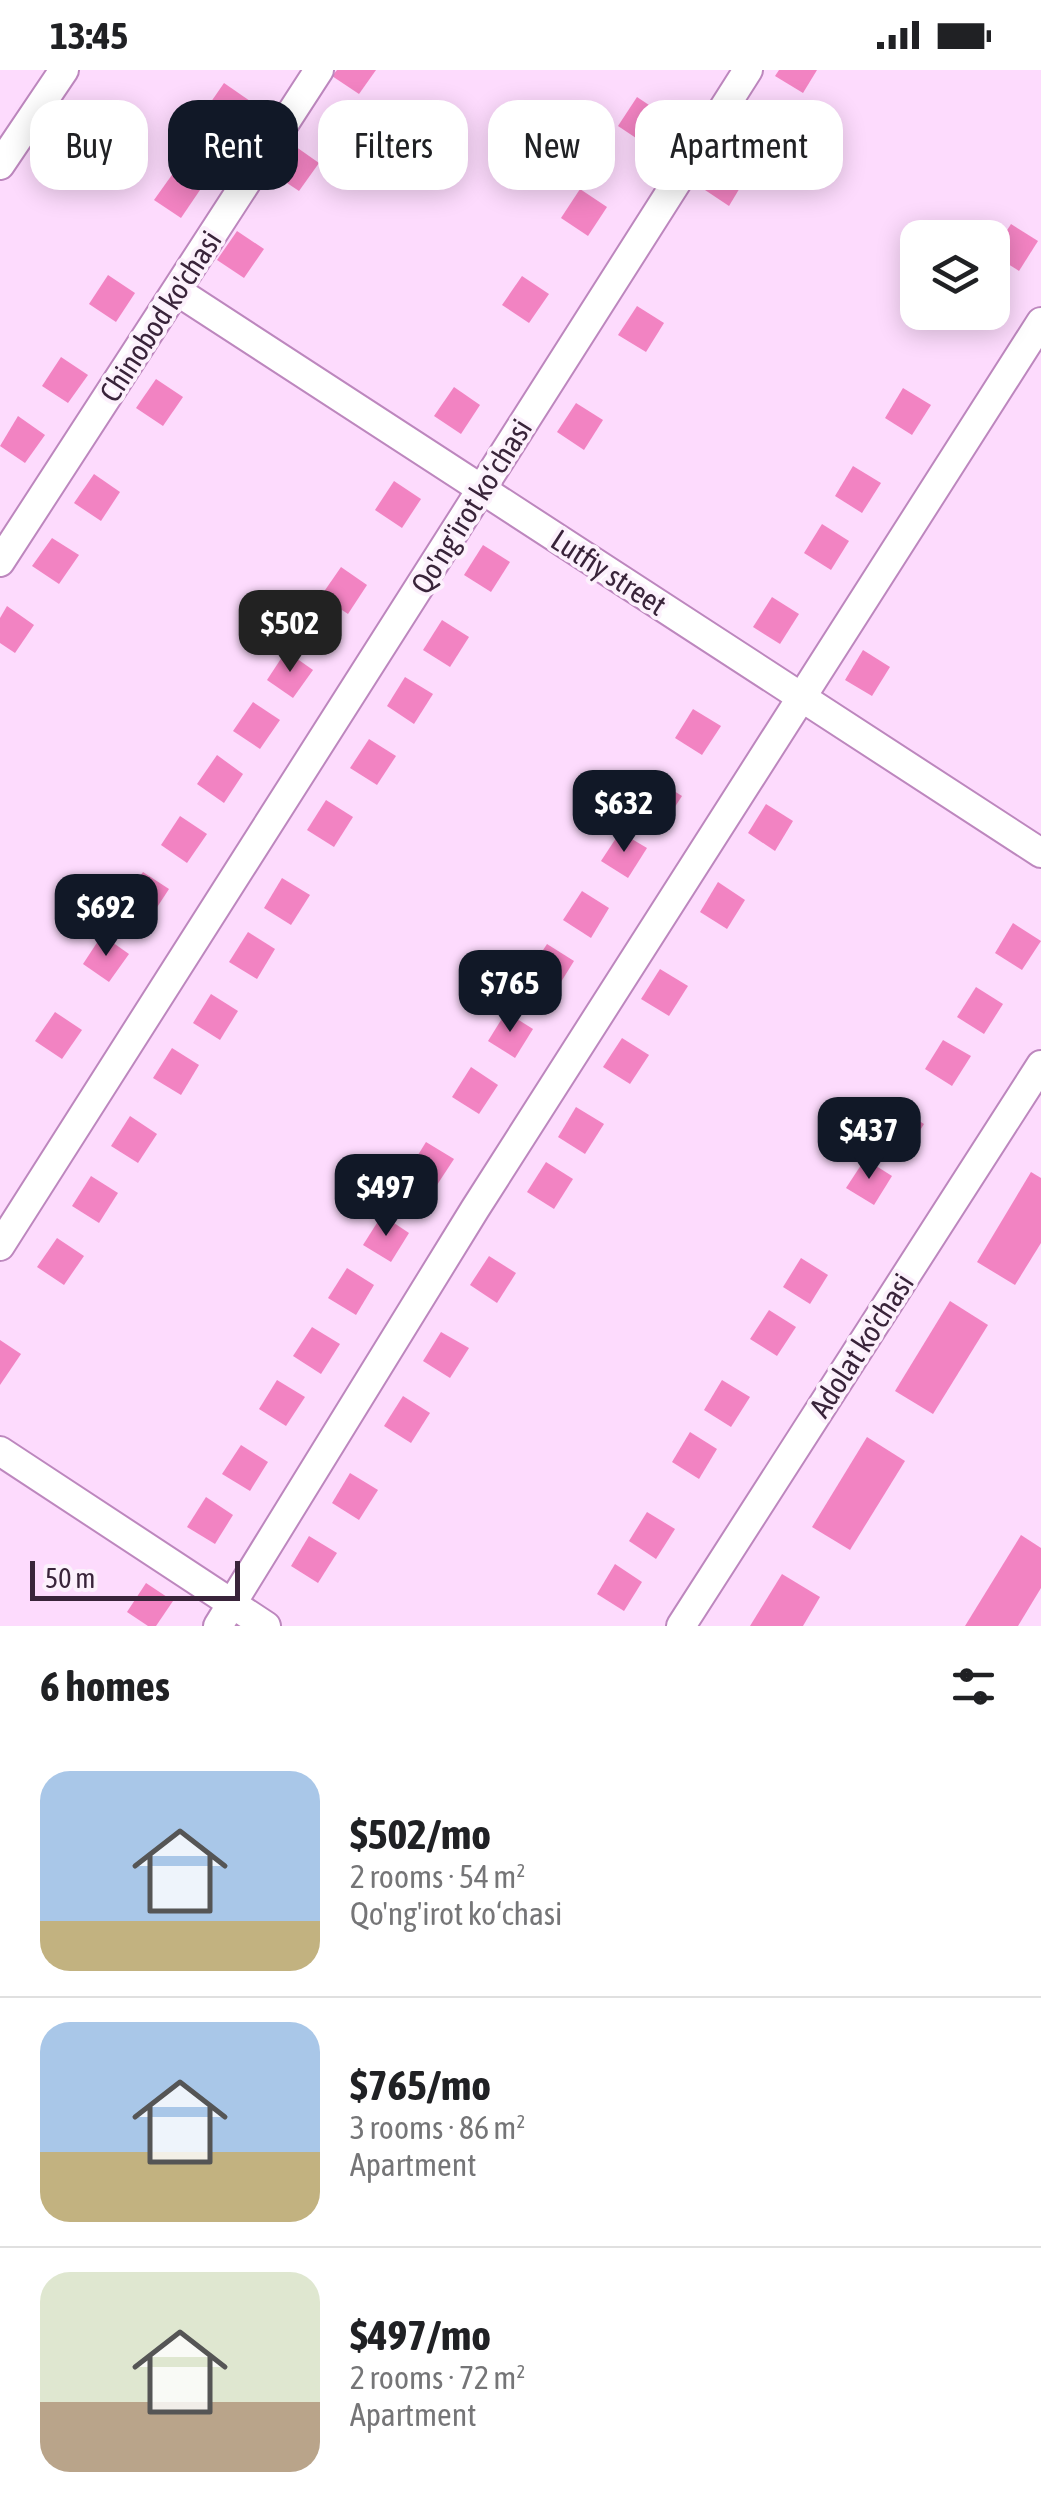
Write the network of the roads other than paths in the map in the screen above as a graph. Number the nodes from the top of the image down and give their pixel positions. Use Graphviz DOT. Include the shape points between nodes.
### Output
graph roads {
  1 [pos="64,70"];
  2 [pos="319,70"];
  3 [pos="748,70"];
  4 [pos="0,165"];
  5 [pos="177,291"];
  6 [pos="1041,322"];
  7 [pos="481,490"];
  8 [pos="0,562"];
  9 [pos="802,698"];
  10 [pos="1041,852"];
  11 [pos="1041,1065"];
  12 [pos="0,1246"];
  13 [pos="0,1450"];
  14 [pos="225,1615"];
  15 [pos="266,1626"];
  16 [pos="681,1626"];
  1 -- 4 [label="street"];
  2 -- 5 [label="street, Chinobod ko'chasi"];
  3 -- 7 [label="street, Qo'ng'irot ko‘chasi"];
  5 -- 7 [label="street, Lutfiy street"];
  5 -- 8 [label="street, Chinobod ko'chasi"];
  6 -- 9 [label="street"];
  7 -- 9 [label="street, Lutfiy street"];
  7 -- 12 [label="street, Qo'ng'irot ko‘chasi"];
  9 -- 10 [label="street, Lutfiy street"];
  9 -- 14 [label="street"];
  11 -- 16 [label="street, Adolat ko'chasi"];
  13 -- 14 [label="street"];
  14 -- 15 [label="street"];
}
